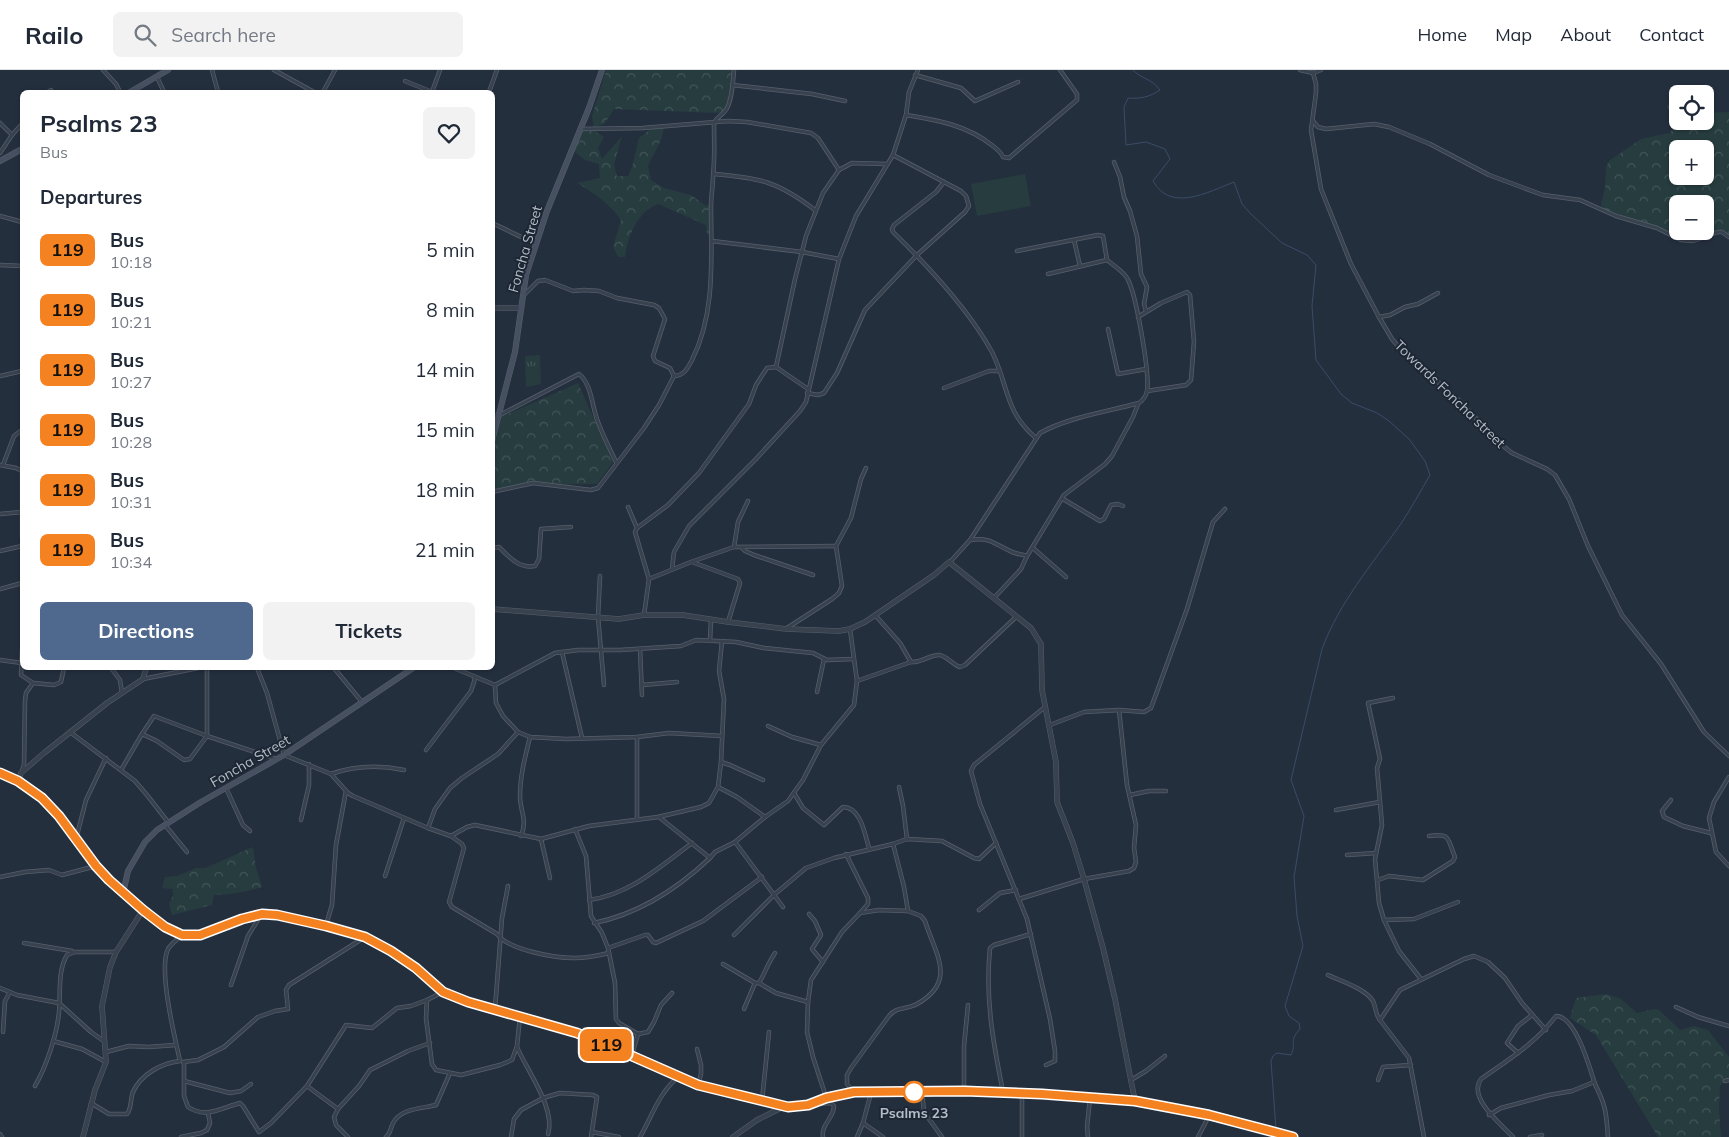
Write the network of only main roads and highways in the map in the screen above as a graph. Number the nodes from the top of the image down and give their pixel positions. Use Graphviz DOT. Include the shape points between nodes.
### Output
graph roads {
  1 [pos="168,70"];
  2 [pos="602,70"];
  3 [pos="134,90"];
  4 [pos="20,150"];
  5 [pos="0,161"];
  6 [pos="495,416"];
  7 [pos="410,670"];
  8 [pos="0,773"];
  9 [pos="123,893"];
  10 [pos="1293,1137"];
  1 -- 3 [label="main road"];
  2 -- 6 [label="main road, Foncha Street" via="526,275 513,358"];
  4 -- 5 [label="main road"];
  7 -- 9 [label="main road, Foncha Street" via="284,755 150,835 128,870"];
  8 -- 9 [label="highway" via="42,798 96,866"];
  9 -- 10 [label="highway" via="165,927 182,935 200,935 262,914 365,937 416,968 443,992 577,1033 698,1085 783,1107 808,1105 854,1092 1042,1094 1135,1101 1209,1115"];
}
